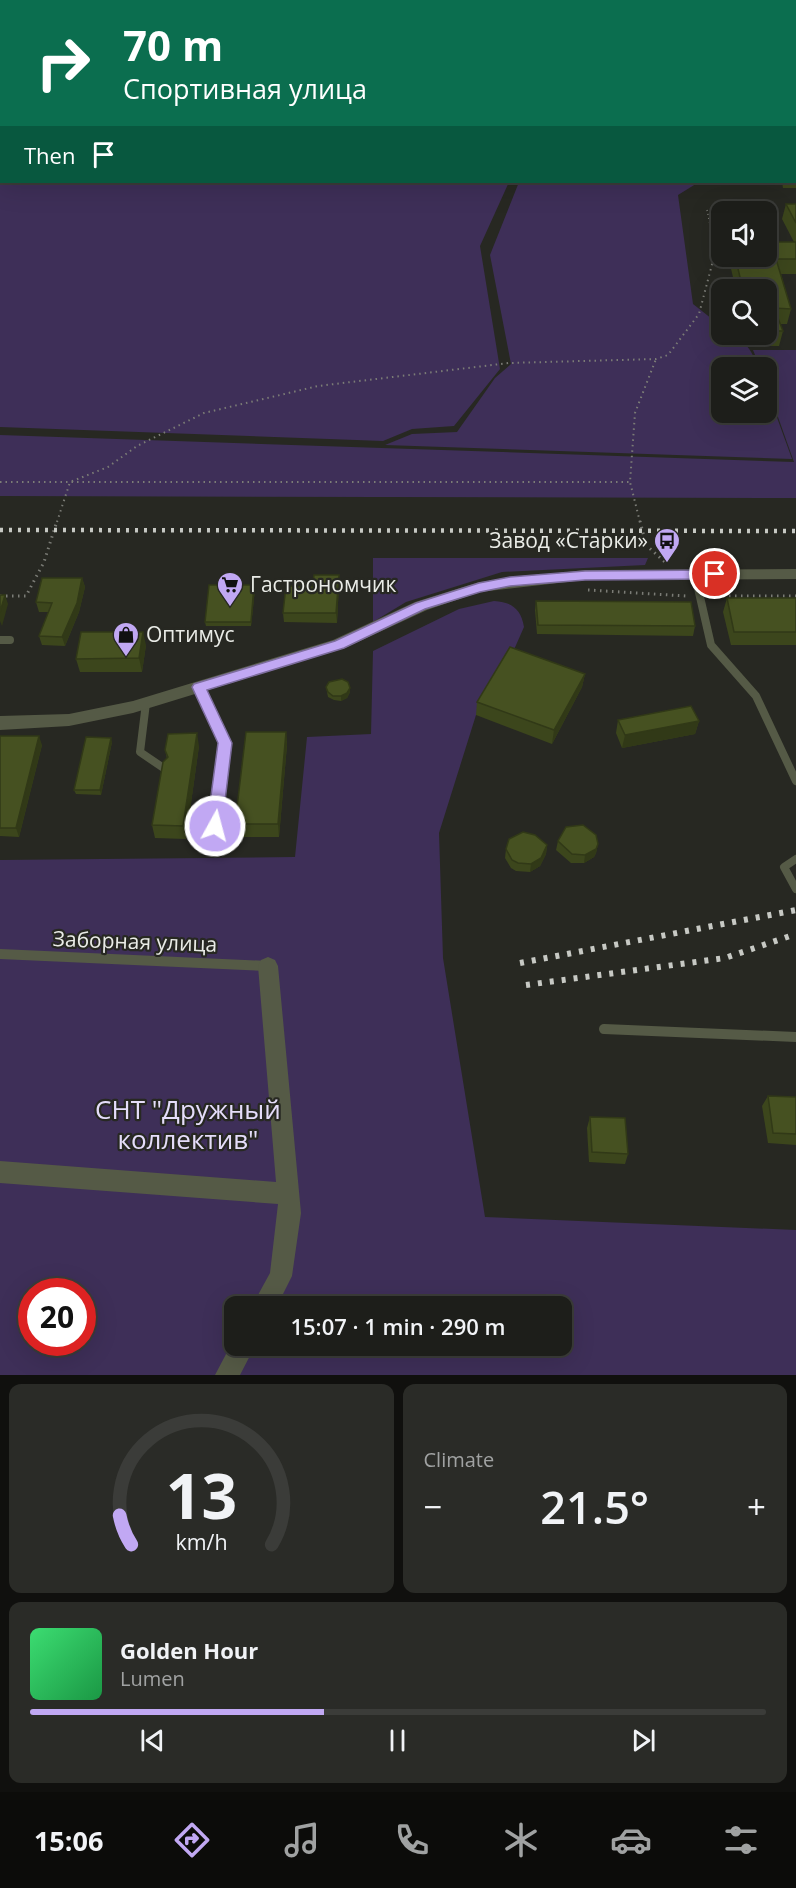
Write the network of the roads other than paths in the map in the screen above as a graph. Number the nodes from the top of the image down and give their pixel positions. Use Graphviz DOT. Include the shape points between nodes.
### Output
graph roads {
  1 [pos="694,574"];
  2 [pos="796,574"];
  3 [pos="0,640"];
  4 [pos="10,640"];
  5 [pos="199,687"];
  6 [pos="146,704"];
  7 [pos="0,723"];
  8 [pos="165,769"];
  9 [pos="796,781"];
  10 [pos="215,826"];
  11 [pos="796,859"];
  12 [pos="796,889"];
  13 [pos="0,954"];
  14 [pos="268,966"];
  15 [pos="604,1029"];
  16 [pos="796,1037"];
  17 [pos="0,1172"];
  18 [pos="289,1194"];
  19 [pos="270,1296"];
  20 [pos="237,1356"];
  21 [pos="227,1375"];
  1 -- 2 [label="street"];
  1 -- 5 [label="street" via="585,575 479,587 421,606 339,644"];
  1 -- 9 [label="lane" via="711,645 756,696"];
  3 -- 4 [label="lane"];
  5 -- 6 [label="street"];
  5 -- 10 [label="lane" via="225,743"];
  6 -- 7 [label="street" via="92,717"];
  6 -- 8 [label="lane" via="140,752"];
  11 -- 12 [label="lane" via="784,867"];
  13 -- 14 [label="lane, Заборная улица"];
  14 -- 18 [label="street"];
  15 -- 16 [label="lane"];
  17 -- 18 [label="street"];
  18 -- 19 [label="street" via="281,1276"];
  20 -- 21 [label="street"];
}
